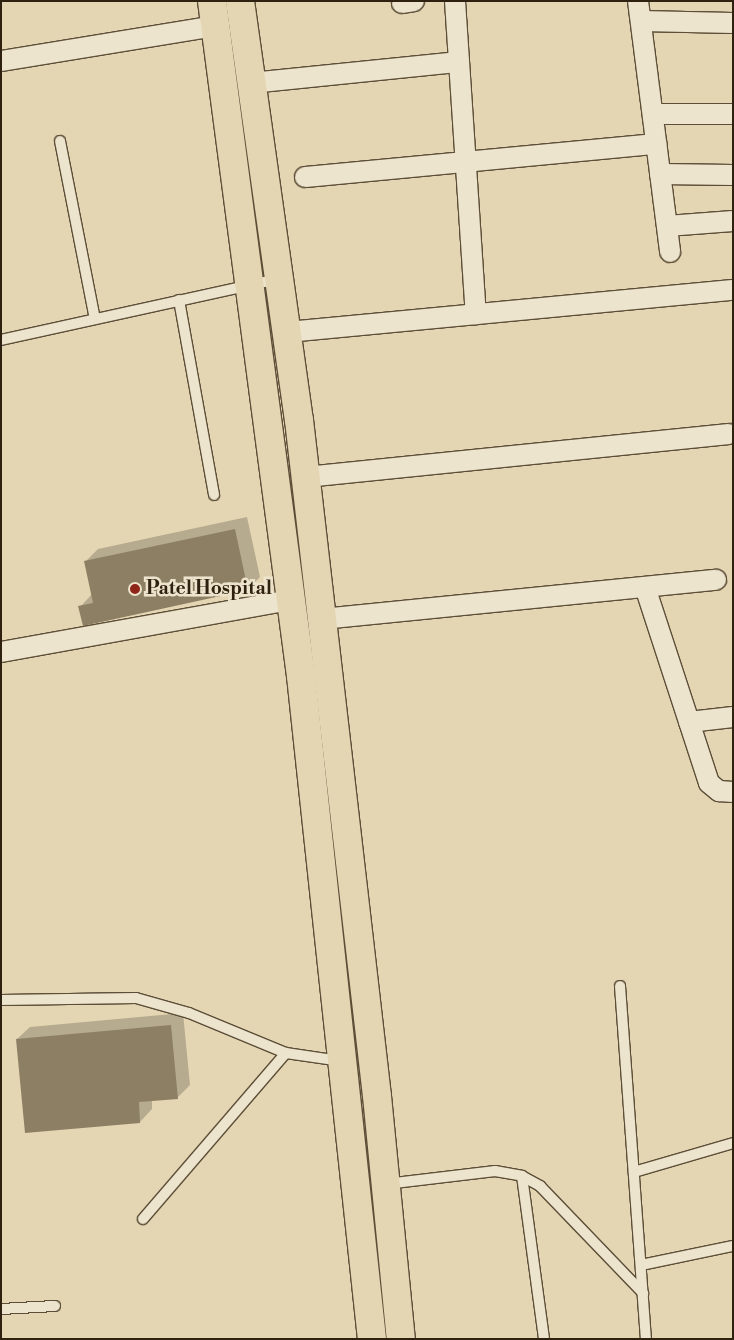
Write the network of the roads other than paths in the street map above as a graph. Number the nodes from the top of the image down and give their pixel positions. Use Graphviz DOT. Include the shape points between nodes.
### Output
graph roads {
  1 [pos="240,1"];
  2 [pos="455,1"];
  3 [pos="640,11"];
  4 [pos="214,13"];
  5 [pos="733,23"];
  6 [pos="1,61"];
  7 [pos="460,62"];
  8 [pos="251,83"];
  9 [pos="653,114"];
  10 [pos="733,114"];
  11 [pos="60,141"];
  12 [pos="656,144"];
  13 [pos="466,164"];
  14 [pos="660,174"];
  15 [pos="733,174"];
  16 [pos="305,177"];
  17 [pos="733,221"];
  18 [pos="667,226"];
  19 [pos="670,252"];
  20 [pos="279,279"];
  21 [pos="250,284"];
  22 [pos="733,290"];
  23 [pos="178,300"];
  24 [pos="476,314"];
  25 [pos="95,318"];
  26 [pos="287,332"];
  27 [pos="1,340"];
  28 [pos="729,434"];
  29 [pos="306,478"];
  30 [pos="214,495"];
  31 [pos="716,580"];
  32 [pos="645,587"];
  33 [pos="291,600"];
  34 [pos="322,619"];
  35 [pos="1,652"];
  36 [pos="733,717"];
  37 [pos="689,722"];
  38 [pos="733,792"];
  39 [pos="620,986"];
  40 [pos="1,1000"];
  41 [pos="286,1053"];
  42 [pos="341,1061"];
  43 [pos="733,1143"];
  44 [pos="634,1172"];
  45 [pos="522,1176"];
  46 [pos="386,1184"];
  47 [pos="143,1219"];
  48 [pos="733,1246"];
  49 [pos="641,1265"];
  50 [pos="643,1293"];
  51 [pos="55,1306"];
  52 [pos="1,1308"];
  53 [pos="372,1339"];
  54 [pos="401,1339"];
  55 [pos="544,1339"];
  56 [pos="646,1339"];
  1 -- 8 [label="highway"];
  2 -- 7 [label="street"];
  3 -- 5 [label="street"];
  3 -- 9 [label="street"];
  4 -- 6 [label="street"];
  4 -- 21 [label="highway"];
  7 -- 8 [label="street"];
  7 -- 13 [label="street"];
  8 -- 20 [label="highway"];
  9 -- 10 [label="street"];
  9 -- 12 [label="street"];
  11 -- 25 [label="lane"];
  12 -- 13 [label="street"];
  12 -- 14 [label="street"];
  13 -- 16 [label="street"];
  13 -- 24 [label="street"];
  14 -- 15 [label="street"];
  14 -- 18 [label="street"];
  17 -- 18 [label="street"];
  18 -- 19 [label="street"];
  20 -- 21 [label="lane"];
  20 -- 26 [label="highway"];
  21 -- 23 [label="lane"];
  21 -- 33 [label="highway"];
  22 -- 24 [label="street"];
  23 -- 25 [label="lane"];
  23 -- 30 [label="lane"];
  24 -- 26 [label="street"];
  25 -- 27 [label="lane"];
  26 -- 29 [label="highway"];
  28 -- 29 [label="street"];
  29 -- 34 [label="highway"];
  31 -- 32 [label="street"];
  32 -- 34 [label="street"];
  32 -- 37 [label="street"];
  33 -- 35 [label="street"];
  33 -- 42 [label="highway"];
  34 -- 46 [label="highway"];
  36 -- 37 [label="street"];
  37 -- 38 [label="street" via="709,784 719,791"];
  39 -- 44 [label="lane"];
  40 -- 41 [label="lane" via="136,998 188,1012"];
  41 -- 42 [label="lane"];
  41 -- 47 [label="lane"];
  42 -- 53 [label="highway"];
  43 -- 44 [label="lane"];
  44 -- 49 [label="lane"];
  45 -- 46 [label="lane" via="495,1171"];
  45 -- 50 [label="lane" via="540,1186"];
  45 -- 55 [label="lane"];
  46 -- 54 [label="highway"];
  48 -- 49 [label="lane"];
  49 -- 50 [label="lane"];
  50 -- 56 [label="lane"];
  51 -- 52 [label="lane"];
}
